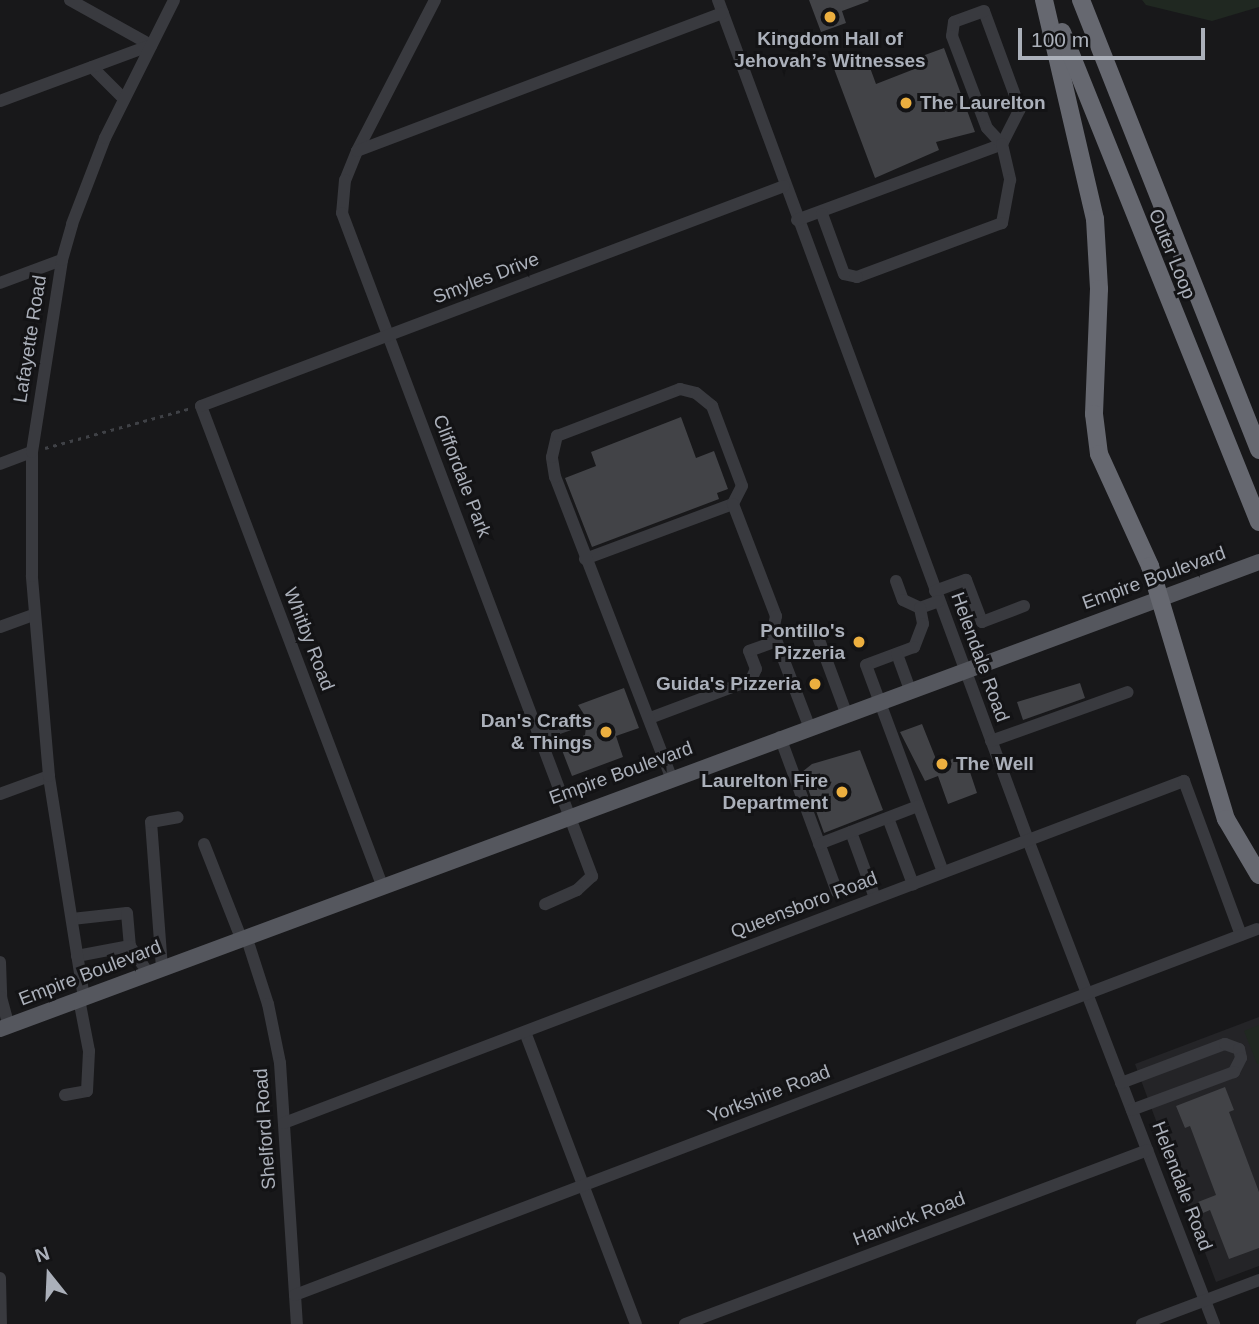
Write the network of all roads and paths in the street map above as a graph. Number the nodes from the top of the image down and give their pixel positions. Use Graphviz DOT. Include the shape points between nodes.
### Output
graph roads {
  1 [pos="70,0"];
  2 [pos="174,0"];
  3 [pos="435,0"];
  4 [pos="718,0"];
  5 [pos="1047,0"];
  6 [pos="1081,0"];
  7 [pos="723,13"];
  8 [pos="151,45"];
  9 [pos="92,67"];
  10 [pos="124,99"];
  11 [pos="0,101"];
  12 [pos="1002,144"];
  13 [pos="357,151"];
  14 [pos="784,186"];
  15 [pos="822,214"];
  16 [pos="797,220"];
  17 [pos="62,260"];
  18 [pos="0,283"];
  19 [pos="389,335"];
  20 [pos="201,406"];
  21 [pos="1259,450"];
  22 [pos="32,452"];
  23 [pos="0,464"];
  24 [pos="733,504"];
  25 [pos="1259,522"];
  26 [pos="585,559"];
  27 [pos="1259,562"];
  28 [pos="896,581"];
  29 [pos="937,596"];
  30 [pos="1160,598"];
  31 [pos="1024,606"];
  32 [pos="920,608"];
  33 [pos="35,614"];
  34 [pos="0,627"];
  35 [pos="815,629"];
  36 [pos="776,641"];
  37 [pos="897,654"];
  38 [pos="965,670"];
  39 [pos="910,690"];
  40 [pos="1128,692"];
  41 [pos="879,701"];
  42 [pos="846,713"];
  43 [pos="650,718"];
  44 [pos="579,721"];
  45 [pos="810,726"];
  46 [pos="539,735"];
  47 [pos="779,737"];
  48 [pos="992,741"];
  49 [pos="49,776"];
  50 [pos="671,777"];
  51 [pos="0,794"];
  52 [pos="918,806"];
  53 [pos="568,815"];
  54 [pos="178,817"];
  55 [pos="888,818"];
  56 [pos="851,832"];
  57 [pos="1028,840"];
  58 [pos="204,844"];
  59 [pos="819,845"];
  60 [pos="943,872"];
  61 [pos="1259,875"];
  62 [pos="913,884"];
  63 [pos="382,885"];
  64 [pos="837,892"];
  65 [pos="875,898"];
  66 [pos="545,904"];
  67 [pos="72,919"];
  68 [pos="1257,929"];
  69 [pos="1241,935"];
  70 [pos="243,937"];
  71 [pos="130,946"];
  72 [pos="77,956"];
  73 [pos="0,962"];
  74 [pos="155,971"];
  75 [pos="1087,994"];
  76 [pos="82,998"];
  77 [pos="4,1027"];
  78 [pos="525,1032"];
  79 [pos="1121,1083"];
  80 [pos="65,1095"];
  81 [pos="1132,1110"];
  82 [pos="284,1124"];
  83 [pos="1147,1150"];
  84 [pos="584,1185"];
  85 [pos="0,1278"];
  86 [pos="1259,1280"];
  87 [pos="295,1295"];
  88 [pos="1205,1300"];
  89 [pos="1,1324"];
  90 [pos="297,1324"];
  91 [pos="636,1324"];
  92 [pos="685,1324"];
  93 [pos="1142,1324"];
  94 [pos="1214,1324"];
  1 -- 8 [label="street"];
  2 -- 8 [label="street, Lafayette Road"];
  3 -- 13 [label="street, Cliffordale Park"];
  4 -- 7 [label="street, Helendale Road"];
  5 -- 25 [label="highway, Outer Loop"];
  5 -- 30 [label="highway" via="1095,219 1097,447"];
  6 -- 21 [label="highway, Outer Loop"];
  7 -- 13 [label="street"];
  7 -- 14 [label="street, Helendale Road"];
  8 -- 9 [label="street"];
  8 -- 10 [label="street, Lafayette Road"];
  9 -- 10 [label="street"];
  9 -- 11 [label="street"];
  10 -- 17 [label="street, Lafayette Road" via="88,176"];
  12 -- 12 [label="street" via="1020,109 984,11 954,22 952,36 987,128"];
  12 -- 15 [label="street"];
  12 -- 15 [label="street" via="1010,180 1002,223 857,277 844,274"];
  13 -- 19 [label="street, Cliffordale Park" via="342,192 342,213"];
  14 -- 16 [label="street, Helendale Road"];
  14 -- 19 [label="street, Smyles Drive"];
  15 -- 16 [label="street"];
  16 -- 29 [label="street, Helendale Road"];
  17 -- 18 [label="street"];
  17 -- 22 [label="street, Lafayette Road"];
  19 -- 20 [label="street, Smyles Drive"];
  19 -- 46 [label="street, Cliffordale Park"];
  20 -- 22 [label="path"];
  20 -- 63 [label="street, Whitby Road"];
  22 -- 23 [label="street"];
  22 -- 33 [label="street, Lafayette Road"];
  24 -- 26 [label="street"];
  24 -- 26 [label="street" via="742,486 712,406 696,393 680,389 557,436 555,477"];
  24 -- 36 [label="street" via="776,615"];
  26 -- 43 [label="street" via="594,568"];
  27 -- 30 [label="main road, Empire Boulevard"];
  28 -- 32 [label="street" via="903,600"];
  29 -- 31 [label="street" via="966,580 982,622"];
  29 -- 32 [label="street"];
  29 -- 38 [label="street, Helendale Road"];
  30 -- 38 [label="main road, Empire Boulevard"];
  30 -- 61 [label="highway" via="1226,819"];
  32 -- 37 [label="street" via="923,624 914,648"];
  33 -- 34 [label="street"];
  33 -- 49 [label="street, Lafayette Road"];
  35 -- 42 [label="street"];
  36 -- 43 [label="street" via="749,651 756,669 751,680"];
  36 -- 45 [label="street"];
  37 -- 39 [label="street"];
  37 -- 41 [label="street" via="866,665"];
  38 -- 39 [label="main road, Empire Boulevard"];
  38 -- 48 [label="street, Helendale Road"];
  39 -- 41 [label="main road, Empire Boulevard"];
  40 -- 48 [label="street"];
  41 -- 42 [label="main road, Empire Boulevard"];
  41 -- 52 [label="street"];
  42 -- 45 [label="main road, Empire Boulevard"];
  43 -- 50 [label="street"];
  44 -- 46 [label="street"];
  45 -- 47 [label="main road, Empire Boulevard"];
  46 -- 53 [label="street, Cliffordale Park"];
  47 -- 50 [label="main road, Empire Boulevard"];
  47 -- 59 [label="street"];
  48 -- 57 [label="street, Helendale Road"];
  49 -- 51 [label="street"];
  49 -- 67 [label="street, Lafayette Road"];
  50 -- 53 [label="main road, Empire Boulevard"];
  52 -- 55 [label="street"];
  52 -- 60 [label="street"];
  53 -- 63 [label="main road, Empire Boulevard"];
  53 -- 66 [label="street, Cliffordale Park" via="592,876 578,891"];
  54 -- 74 [label="street" via="151,822"];
  55 -- 56 [label="street"];
  55 -- 62 [label="street"];
  56 -- 59 [label="street"];
  56 -- 65 [label="street"];
  57 -- 60 [label="street, Queensboro Road"];
  57 -- 69 [label="street, Queensboro Road" via="1184,781"];
  57 -- 75 [label="street, Helendale Road"];
  58 -- 70 [label="street, Shelford Road"];
  59 -- 64 [label="street"];
  60 -- 62 [label="street, Queensboro Road"];
  62 -- 65 [label="street, Queensboro Road"];
  63 -- 70 [label="main road, Empire Boulevard"];
  65 -- 78 [label="street, Queensboro Road"];
  67 -- 71 [label="street" via="127,913"];
  67 -- 72 [label="street, Lafayette Road"];
  68 -- 69 [label="street, Yorkshire Road"];
  69 -- 75 [label="street, Yorkshire Road"];
  70 -- 74 [label="main road, Empire Boulevard"];
  70 -- 82 [label="street, Shelford Road" via="276,1037"];
  71 -- 72 [label="street"];
  71 -- 74 [label="street"];
  72 -- 76 [label="street, Lafayette Road"];
  73 -- 77 [label="street"];
  74 -- 76 [label="main road, Empire Boulevard"];
  75 -- 79 [label="street, Helendale Road"];
  75 -- 84 [label="street, Yorkshire Road"];
  76 -- 77 [label="main road, Empire Boulevard"];
  76 -- 80 [label="street, Lafayette Road" via="89,1051 87,1091"];
  78 -- 82 [label="street, Queensboro Road"];
  78 -- 84 [label="street"];
  79 -- 81 [label="street, Helendale Road"];
  79 -- 81 [label="street" via="1225,1044 1238,1049 1241,1058 1234,1072"];
  81 -- 83 [label="street, Helendale Road"];
  82 -- 87 [label="street, Shelford Road"];
  83 -- 88 [label="street, Helendale Road"];
  83 -- 92 [label="street, Harwick Road"];
  84 -- 87 [label="street, Yorkshire Road"];
  84 -- 91 [label="street"];
  85 -- 89 [label="street"];
  86 -- 88 [label="street"];
  87 -- 90 [label="street, Shelford Road"];
  88 -- 93 [label="street"];
  88 -- 94 [label="street, Helendale Road"];
}
